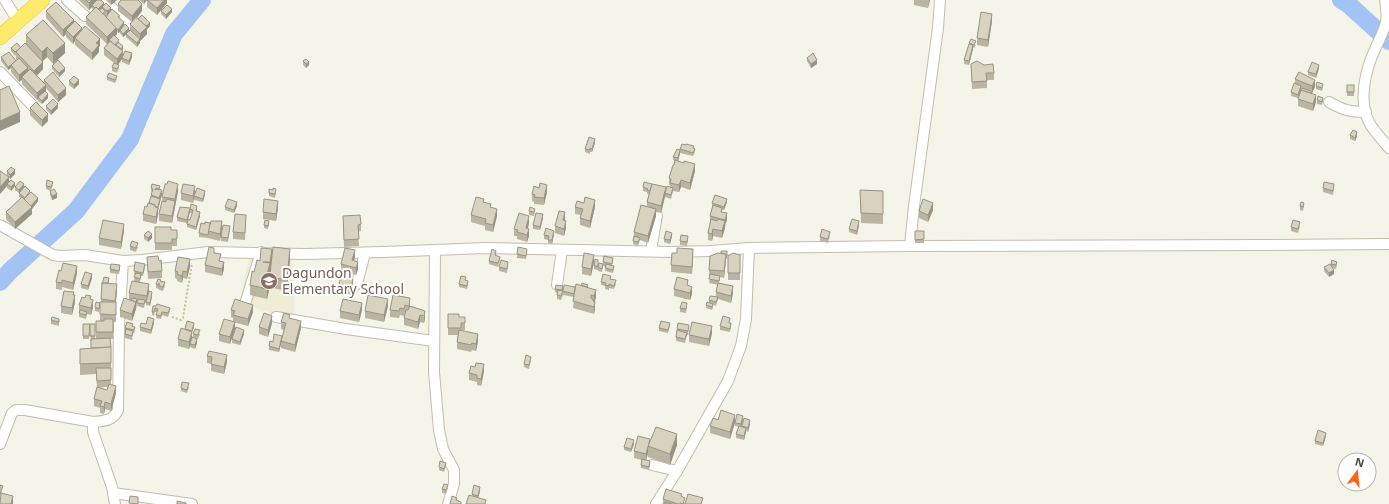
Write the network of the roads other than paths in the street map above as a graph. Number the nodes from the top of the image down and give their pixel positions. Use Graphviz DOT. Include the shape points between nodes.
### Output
graph roads {
  1 [pos="5,0"];
  2 [pos="42,0"];
  3 [pos="68,0"];
  4 [pos="104,0"];
  5 [pos="940,0"];
  6 [pos="1385,0"];
  7 [pos="85,16"];
  8 [pos="18,21"];
  9 [pos="131,27"];
  10 [pos="1,35"];
  11 [pos="0,72"];
  12 [pos="1329,102"];
  13 [pos="33,106"];
  14 [pos="1366,112"];
  15 [pos="1389,148"];
  16 [pos="657,215"];
  17 [pos="0,225"];
  18 [pos="1389,244"];
  19 [pos="910,246"];
  20 [pos="749,248"];
  21 [pos="436,250"];
  22 [pos="562,250"];
  23 [pos="651,251"];
  24 [pos="261,252"];
  25 [pos="365,253"];
  26 [pos="123,261"];
  27 [pos="356,284"];
  28 [pos="556,285"];
  29 [pos="245,304"];
  30 [pos="276,317"];
  31 [pos="434,341"];
  32 [pos="93,422"];
  33 [pos="0,444"];
  34 [pos="652,464"];
  35 [pos="677,471"];
  36 [pos="113,493"];
  37 [pos="115,504"];
  38 [pos="192,504"];
  39 [pos="448,504"];
  40 [pos="656,504"];
  1 -- 8 [label="street"];
  2 -- 8 [label="highway"];
  3 -- 7 [label="street"];
  4 -- 9 [label="street"];
  5 -- 19 [label="street"];
  6 -- 14 [label="street" via="1386,24 1366,76"];
  8 -- 10 [label="highway"];
  11 -- 13 [label="street"];
  12 -- 14 [label="street" via="1347,111"];
  14 -- 15 [label="street" via="1370,124"];
  16 -- 23 [label="street"];
  17 -- 26 [label="street" via="53,255 85,255"];
  18 -- 19 [label="street"];
  19 -- 20 [label="street"];
  20 -- 23 [label="street"];
  20 -- 35 [label="street" via="746,319 741,346 728,381"];
  21 -- 22 [label="street"];
  21 -- 25 [label="street"];
  21 -- 31 [label="street"];
  22 -- 23 [label="street"];
  22 -- 28 [label="street"];
  24 -- 25 [label="street"];
  24 -- 26 [label="street" via="208,252"];
  24 -- 29 [label="street"];
  25 -- 27 [label="street"];
  26 -- 32 [label="street" via="118,410 112,419"];
  30 -- 31 [label="street"];
  31 -- 39 [label="street" via="439,430 443,449 454,470 454,484"];
  32 -- 33 [label="street" via="16,410 12,413"];
  32 -- 36 [label="street" via="93,432"];
  34 -- 35 [label="street"];
  35 -- 40 [label="street"];
  36 -- 37 [label="street"];
  36 -- 38 [label="street"];
}
